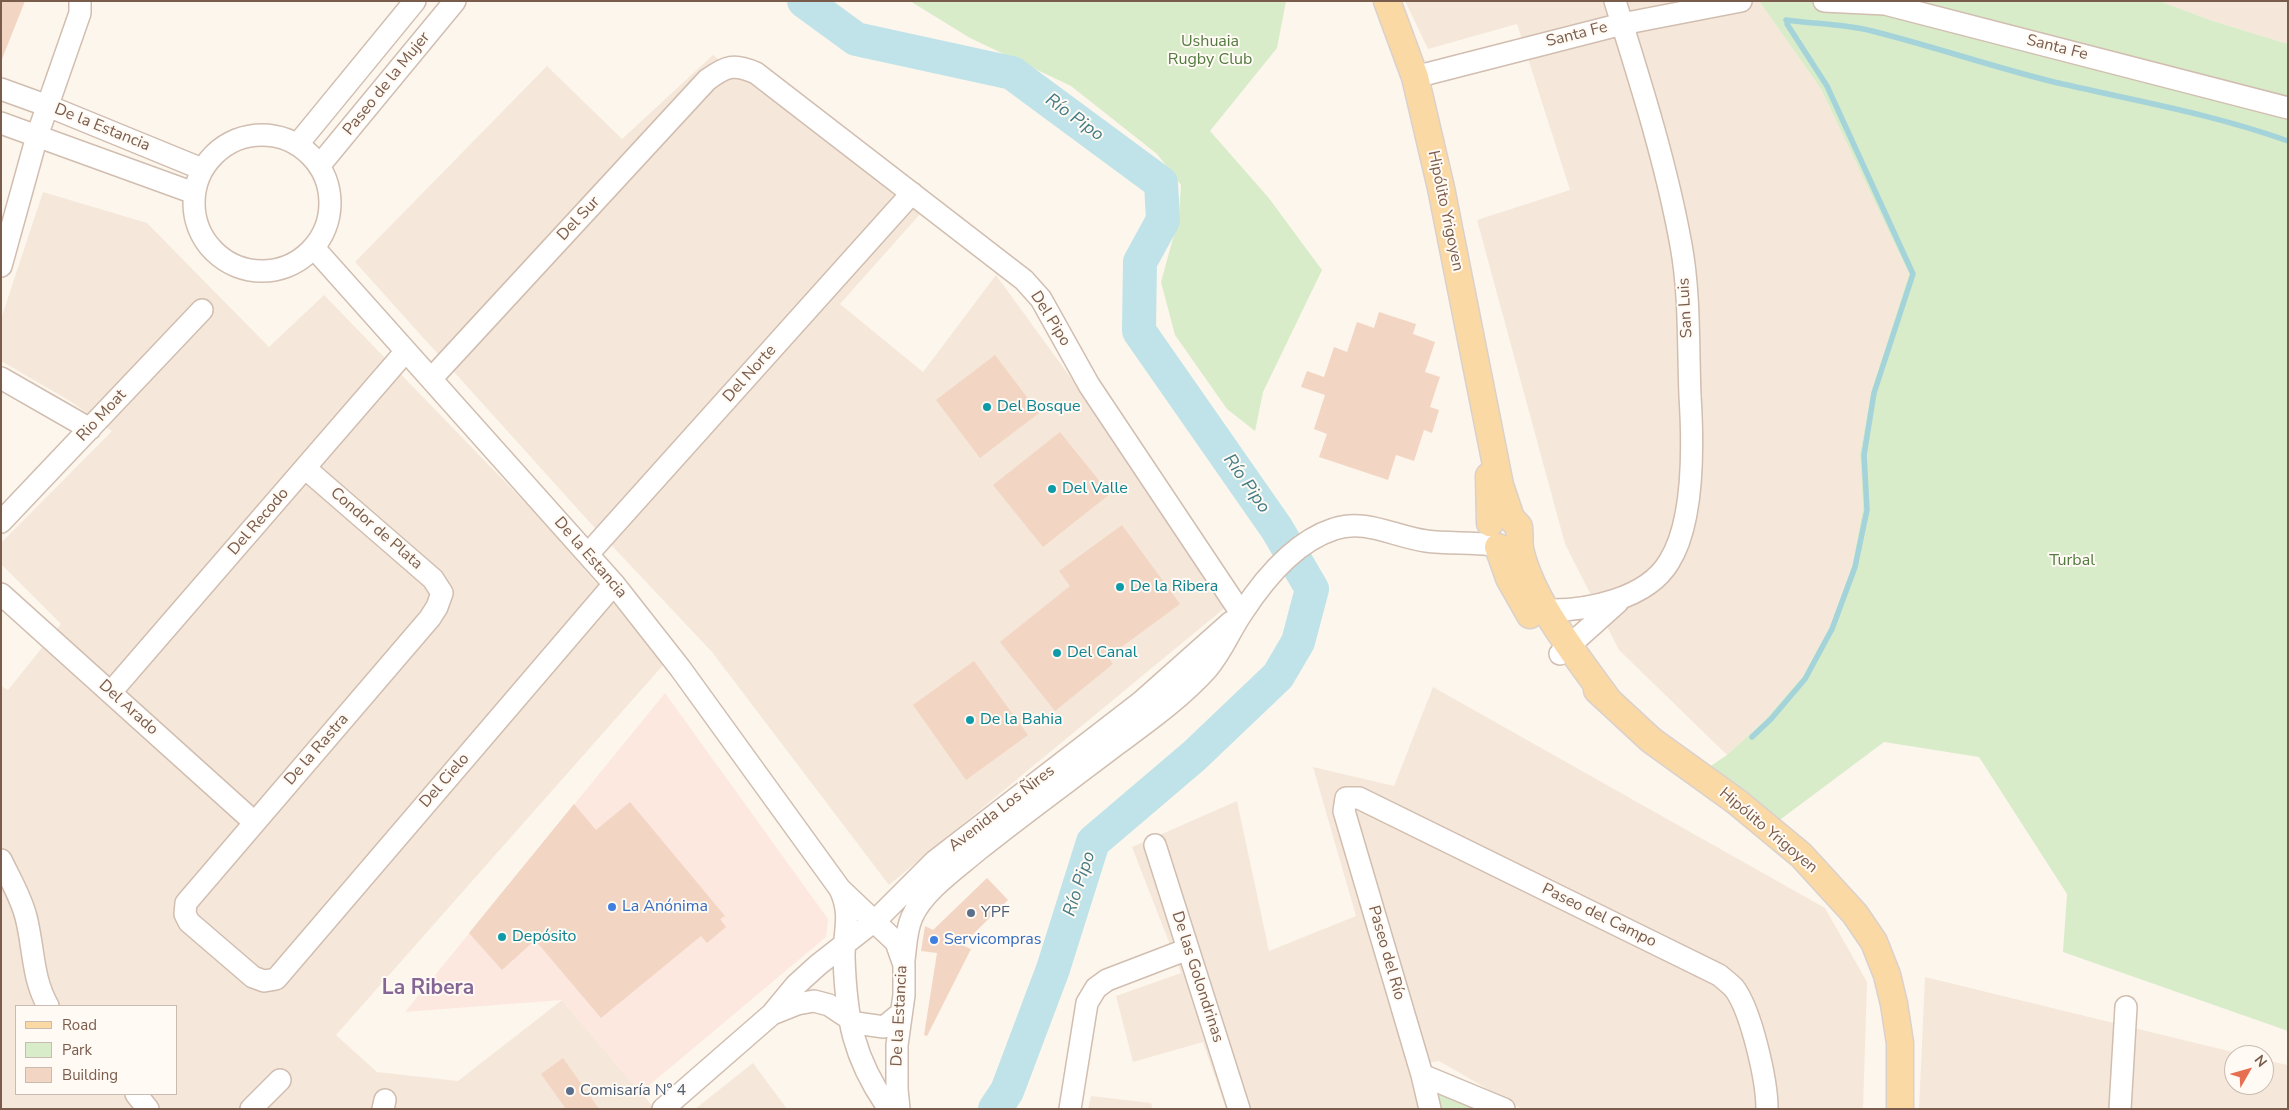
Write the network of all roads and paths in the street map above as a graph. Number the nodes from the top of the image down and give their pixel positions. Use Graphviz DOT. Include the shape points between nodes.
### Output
graph roads {
  1 [pos="80,1"];
  2 [pos="415,1"];
  3 [pos="456,1"];
  4 [pos="1387,1"];
  5 [pos="1615,1"];
  6 [pos="1741,1"];
  7 [pos="1824,1"];
  8 [pos="1622,24"];
  9 [pos="732,66"];
  10 [pos="1414,77"];
  11 [pos="1,89"];
  12 [pos="48,106"];
  13 [pos="2288,108"];
  14 [pos="1,123"];
  15 [pos="37,136"];
  16 [pos="297,145"];
  17 [pos="320,166"];
  18 [pos="202,169"];
  19 [pos="194,193"];
  20 [pos="912,193"];
  21 [pos="4,242"];
  22 [pos="314,248"];
  23 [pos="1,266"];
  24 [pos="202,310"];
  25 [pos="406,351"];
  26 [pos="1,378"];
  27 [pos="431,379"];
  28 [pos="90,429"];
  29 [pos="305,468"];
  30 [pos="1,522"];
  31 [pos="1500,533"];
  32 [pos="588,554"];
  33 [pos="614,584"];
  34 [pos="442,593"];
  35 [pos="1,594"];
  36 [pos="1624,596"];
  37 [pos="1547,610"];
  38 [pos="1241,614"];
  39 [pos="1565,650"];
  40 [pos="111,692"];
  41 [pos="1346,798"];
  42 [pos="254,822"];
  43 [pos="995,825"];
  44 [pos="1155,845"];
  45 [pos="1,860"];
  46 [pos="840,889"];
  47 [pos="186,903"];
  48 [pos="874,921"];
  49 [pos="845,943"];
  50 [pos="1188,949"];
  51 [pos="904,965"];
  52 [pos="48,1005"];
  53 [pos="2126,1007"];
  54 [pos="901,1013"];
  55 [pos="772,1014"];
  56 [pos="849,1019"];
  57 [pos="1422,1075"];
  58 [pos="280,1080"];
  59 [pos="137,1095"];
  60 [pos="148,1109"];
  61 [pos="251,1109"];
  62 [pos="663,1109"];
  63 [pos="889,1109"];
  64 [pos="899,1109"];
  65 [pos="1070,1109"];
  66 [pos="1239,1109"];
  67 [pos="1430,1109"];
  68 [pos="1504,1109"];
  69 [pos="1767,1109"];
  70 [pos="1900,1109"];
  71 [pos="2120,1109"];
  1 -- 12 [label="street" via="80,13"];
  2 -- 16 [label="street, Paseo de la Mujer"];
  3 -- 17 [label="street, Paseo de la Mujer"];
  4 -- 10 [label="main road, Hipólito Yrigoyen"];
  5 -- 8 [label="street, San Luis"];
  6 -- 8 [label="street, Santa Fe"];
  7 -- 13 [label="street, Santa Fe" via="1885,4"];
  8 -- 10 [label="street, Santa Fe"];
  8 -- 36 [label="street, San Luis" via="1648,108 1681,246 1686,288 1693,454 1685,514 1676,550 1657,576"];
  9 -- 20 [label="street, Del Pipo" via="756,73"];
  9 -- 27 [label="street, Del Sur" via="707,80"];
  10 -- 31 [label="main road, Hipólito Yrigoyen" via="1441,188 1500,486"];
  11 -- 12 [label="street, De la Estancia"];
  12 -- 15 [label="street"];
  12 -- 18 [label="street, De la Estancia"];
  14 -- 15 [label="street, De la Estancia"];
  15 -- 19 [label="street, De la Estancia"];
  15 -- 21 [label="street"];
  16 -- 17 [label="street"];
  16 -- 18 [label="street" via="277,137 256,135 234,140 216,152"];
  17 -- 22 [label="street" via="328,186 330,208 325,229"];
  18 -- 19 [label="street"];
  19 -- 22 [label="street" via="194,215 201,236 215,254 234,266 255,272 277,270 297,262"];
  20 -- 32 [label="street, Del Norte"];
  20 -- 38 [label="street, Del Pipo" via="1024,280 1041,299 1089,385"];
  21 -- 23 [label="street"];
  22 -- 25 [label="street, De la Estancia"];
  24 -- 28 [label="street, Rio Moat"];
  25 -- 27 [label="street, De la Estancia"];
  25 -- 29 [label="street, Del Recodo"];
  26 -- 28 [label="street"];
  27 -- 32 [label="street, De la Estancia"];
  28 -- 30 [label="street, Rio Moat"];
  29 -- 34 [label="street, Condor de Plata" via="433,579"];
  29 -- 40 [label="street, Del Recodo"];
  31 -- 37 [label="main road, Hipólito Yrigoyen" via="1525,566"];
  31 -- 38 [label="street, Avenida Los Ñires" via="1438,542 1364,526 1333,529 1283,561"];
  31 -- 39 [label="main road, Hipólito Yrigoyen" via="1509,578 1533,619"];
  32 -- 33 [label="street, De la Estancia"];
  33 -- 46 [label="street, De la Estancia" via="680,668"];
  33 -- 47 [label="street, Del Cielo" via="276,979 264,981 253,977 189,922 185,914"];
  34 -- 42 [label="street, De la Rastra" via="430,618"];
  35 -- 40 [label="street, Del Arado"];
  36 -- 37 [label="street, San Luis" via="1598,606"];
  36 -- 39 [label="street, San Luis"];
  37 -- 39 [label="main road, Hipólito Yrigoyen"];
  38 -- 43 [label="street, Avenida Los Ñires" via="1220,653 1199,677 1152,718"];
  39 -- 70 [label="main road, Hipólito Yrigoyen" via="1609,701 1651,740 1737,802 1801,855 1855,914 1874,942 1894,1004 1900,1043"];
  40 -- 42 [label="street, Del Arado"];
  41 -- 57 [label="street, Paseo del Río" via="1344,811"];
  41 -- 69 [label="street, Paseo del Campo" via="1359,798 1719,975 1734,989 1744,1006 1752,1030"];
  42 -- 47 [label="street, De la Rastra"];
  43 -- 48 [label="street, Avenida Los Ñires" via="935,861"];
  43 -- 51 [label="street, Avenida Los Ñires" via="916,910 907,934"];
  44 -- 50 [label="street, De las Golondrinas"];
  45 -- 52 [label="street" via="20,897 37,982"];
  46 -- 48 [label="street, De la Estancia"];
  46 -- 49 [label="street, De la Estancia" via="848,908"];
  48 -- 49 [label="street, Avenida Los Ñires"];
  48 -- 51 [label="street, De la Estancia" via="896,942"];
  49 -- 55 [label="street, Avenida Los Ñires" via="796,985"];
  49 -- 56 [label="street, De la Estancia"];
  50 -- 65 [label="street" via="1107,980 1096,988 1087,1003"];
  50 -- 66 [label="street, De las Golondrinas"];
  51 -- 54 [label="street, De la Estancia"];
  53 -- 71 [label="street"];
  54 -- 56 [label="street, Avenida Los Ñires" via="884,1027 870,1027"];
  54 -- 64 [label="street, De la Estancia" via="897,1045"];
  55 -- 56 [label="street, Avenida Los Ñires" via="814,1001 829,1005"];
  55 -- 62 [label="street, Avenida Los Ñires"];
  56 -- 63 [label="street, De la Estancia" via="867,1075"];
  57 -- 67 [label="street, Paseo del Río"];
  57 -- 68 [label="street"];
  58 -- 61 [label="street"];
  59 -- 60 [label="street"];
}
